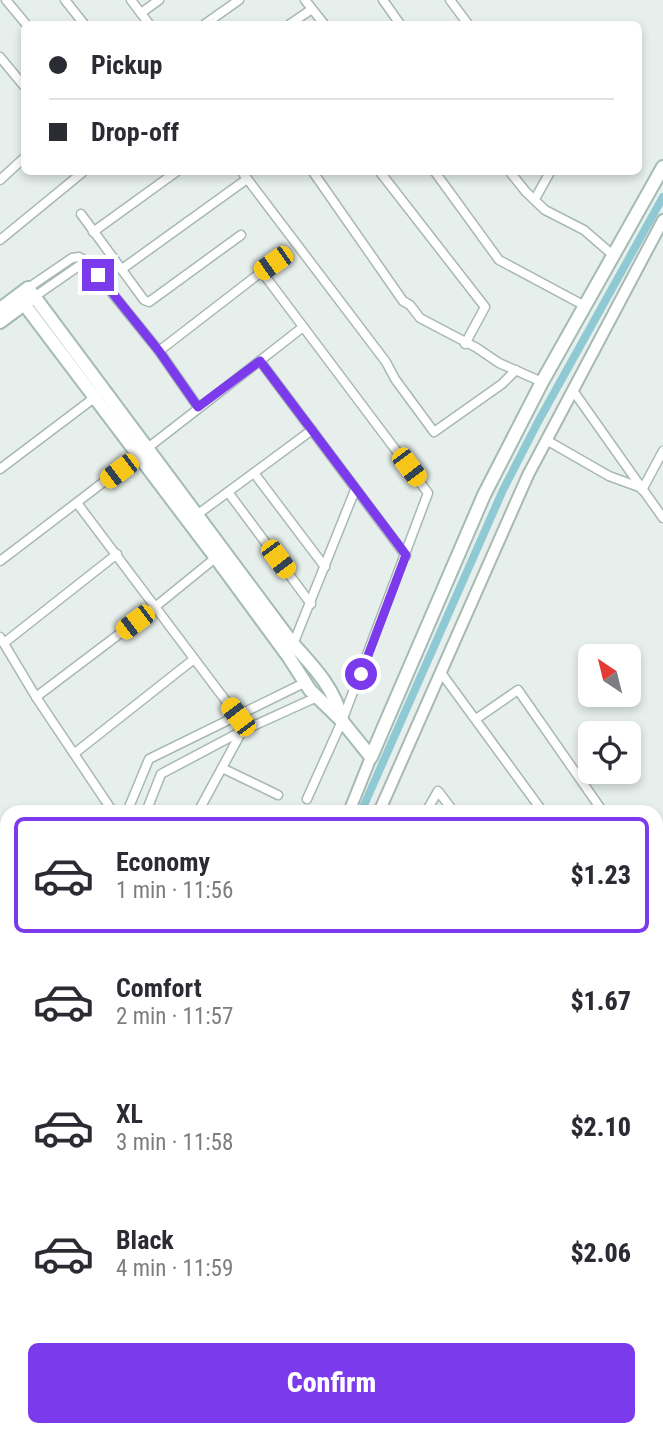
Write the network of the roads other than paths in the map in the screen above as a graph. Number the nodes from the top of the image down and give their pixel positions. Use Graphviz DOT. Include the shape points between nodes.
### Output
graph roads {
  1 [pos="6,0"];
  2 [pos="65,0"];
  3 [pos="131,0"];
  4 [pos="159,0"];
  5 [pos="239,0"];
  6 [pos="305,0"];
  7 [pos="383,0"];
  8 [pos="450,0"];
  9 [pos="312,9"];
  10 [pos="141,13"];
  11 [pos="24,21"];
  12 [pos="82,21"];
  13 [pos="147,21"];
  14 [pos="209,21"];
  15 [pos="294,21"];
  16 [pos="322,21"];
  17 [pos="398,21"];
  18 [pos="466,21"];
  19 [pos="0,57"];
  20 [pos="21,82"];
  21 [pos="21,161"];
  22 [pos="663,167"];
  23 [pos="79,175"];
  24 [pos="172,175"];
  25 [pos="244,175"];
  26 [pos="315,175"];
  27 [pos="382,175"];
  28 [pos="437,175"];
  29 [pos="512,175"];
  30 [pos="548,175"];
  31 [pos="0,180"];
  32 [pos="535,199"];
  33 [pos="81,214"];
  34 [pos="662,228"];
  35 [pos="93,232"];
  36 [pos="241,235"];
  37 [pos="0,240"];
  38 [pos="614,256"];
  39 [pos="273,263"];
  40 [pos="122,269"];
  41 [pos="262,272"];
  42 [pos="26,296"];
  43 [pos="585,306"];
  44 [pos="0,309"];
  45 [pos="0,321"];
  46 [pos="303,327"];
  47 [pos="466,344"];
  48 [pos="159,351"];
  49 [pos="260,361"];
  50 [pos="516,370"];
  51 [pos="542,382"];
  52 [pos="573,392"];
  53 [pos="100,394"];
  54 [pos="198,407"];
  55 [pos="312,430"];
  56 [pos="548,441"];
  57 [pos="663,451"];
  58 [pos="143,453"];
  59 [pos="0,469"];
  60 [pos="254,473"];
  61 [pos="641,488"];
  62 [pos="355,490"];
  63 [pos="229,492"];
  64 [pos="77,503"];
  65 [pos="192,518"];
  66 [pos="663,518"];
  67 [pos="117,554"];
  68 [pos="220,555"];
  69 [pos="406,555"];
  70 [pos="0,561"];
  71 [pos="325,567"];
  72 [pos="311,604"];
  73 [pos="156,607"];
  74 [pos="2,640"];
  75 [pos="291,650"];
  76 [pos="194,659"];
  77 [pos="442,674"];
  78 [pos="304,682"];
  79 [pos="36,697"];
  80 [pos="317,697"];
  81 [pos="238,717"];
  82 [pos="476,719"];
  83 [pos="342,721"];
  84 [pos="242,731"];
  85 [pos="75,753"];
  86 [pos="371,757"];
  87 [pos="222,768"];
  88 [pos="278,795"];
  89 [pos="307,799"];
  90 [pos="108,805"];
  91 [pos="130,805"];
  92 [pos="149,805"];
  93 [pos="202,805"];
  94 [pos="352,805"];
  95 [pos="382,805"];
  96 [pos="430,805"];
  97 [pos="449,805"];
  98 [pos="538,805"];
  99 [pos="598,805"];
  1 -- 11 [label="street"];
  2 -- 12 [label="street"];
  3 -- 10 [label="street"];
  4 -- 10 [label="street"];
  5 -- 14 [label="street"];
  6 -- 9 [label="street"];
  7 -- 17 [label="street"];
  8 -- 18 [label="street"];
  9 -- 15 [label="street"];
  9 -- 16 [label="street"];
  10 -- 13 [label="street"];
  19 -- 20 [label="street"];
  21 -- 31 [label="street"];
  22 -- 38 [label="main road"];
  23 -- 37 [label="street"];
  24 -- 35 [label="street"];
  25 -- 40 [label="street"];
  25 -- 50 [label="street" via="435,432"];
  26 -- 47 [label="street" via="403,301 420,318"];
  27 -- 47 [label="street" via="485,307"];
  28 -- 43 [label="street" via="499,260"];
  29 -- 32 [label="street"];
  30 -- 32 [label="street"];
  32 -- 38 [label="street" via="545,210 584,230"];
  33 -- 35 [label="street"];
  34 -- 52 [label="street"];
  35 -- 40 [label="street"];
  36 -- 40 [label="street" via="149,302"];
  38 -- 43 [label="main road"];
  39 -- 41 [label="street"];
  41 -- 46 [label="street"];
  41 -- 48 [label="street"];
  42 -- 44 [label="main road"];
  42 -- 45 [label="main road"];
  42 -- 48 [label="street" via="79,257"];
  42 -- 53 [label="main road"];
  43 -- 51 [label="main road"];
  46 -- 49 [label="street"];
  46 -- 69 [label="street" via="428,493"];
  47 -- 50 [label="street"];
  48 -- 54 [label="street"];
  49 -- 54 [label="street"];
  49 -- 55 [label="street"];
  50 -- 51 [label="street"];
  51 -- 86 [label="main road" via="484,495"];
  52 -- 56 [label="street"];
  52 -- 61 [label="street"];
  53 -- 58 [label="main road"];
  53 -- 59 [label="street"];
  54 -- 58 [label="street"];
  55 -- 60 [label="street"];
  55 -- 62 [label="street"];
  56 -- 61 [label="street" via="609,476"];
  56 -- 77 [label="street" via="528,475"];
  57 -- 61 [label="street"];
  58 -- 64 [label="street"];
  58 -- 65 [label="main road"];
  60 -- 63 [label="street"];
  60 -- 71 [label="street"];
  61 -- 66 [label="street"];
  62 -- 69 [label="street"];
  62 -- 71 [label="street"];
  63 -- 65 [label="street"];
  63 -- 72 [label="street"];
  64 -- 67 [label="street"];
  64 -- 70 [label="street"];
  65 -- 68 [label="main road"];
  67 -- 73 [label="street"];
  67 -- 74 [label="street"];
  68 -- 73 [label="street"];
  68 -- 75 [label="main road"];
  69 -- 83 [label="street"];
  71 -- 72 [label="street"];
  72 -- 75 [label="street"];
  73 -- 76 [label="street"];
  73 -- 79 [label="street"];
  74 -- 79 [label="street"];
  75 -- 78 [label="main road"];
  75 -- 83 [label="main road" via="324,679"];
  76 -- 81 [label="street"];
  76 -- 85 [label="street"];
  77 -- 82 [label="street"];
  77 -- 95 [label="street"];
  78 -- 80 [label="main road"];
  78 -- 81 [label="street"];
  79 -- 85 [label="street"];
  80 -- 83 [label="main road"];
  80 -- 84 [label="street"];
  81 -- 84 [label="street"];
  81 -- 91 [label="street" via="149,759"];
  82 -- 98 [label="street"];
  82 -- 99 [label="street" via="518,690"];
  83 -- 86 [label="main road"];
  83 -- 89 [label="street"];
  84 -- 87 [label="street"];
  84 -- 92 [label="street" via="162,774"];
  85 -- 90 [label="street"];
  86 -- 94 [label="street"];
  87 -- 88 [label="street"];
  87 -- 93 [label="street"];
  96 -- 97 [label="street" via="438,791"];
}
